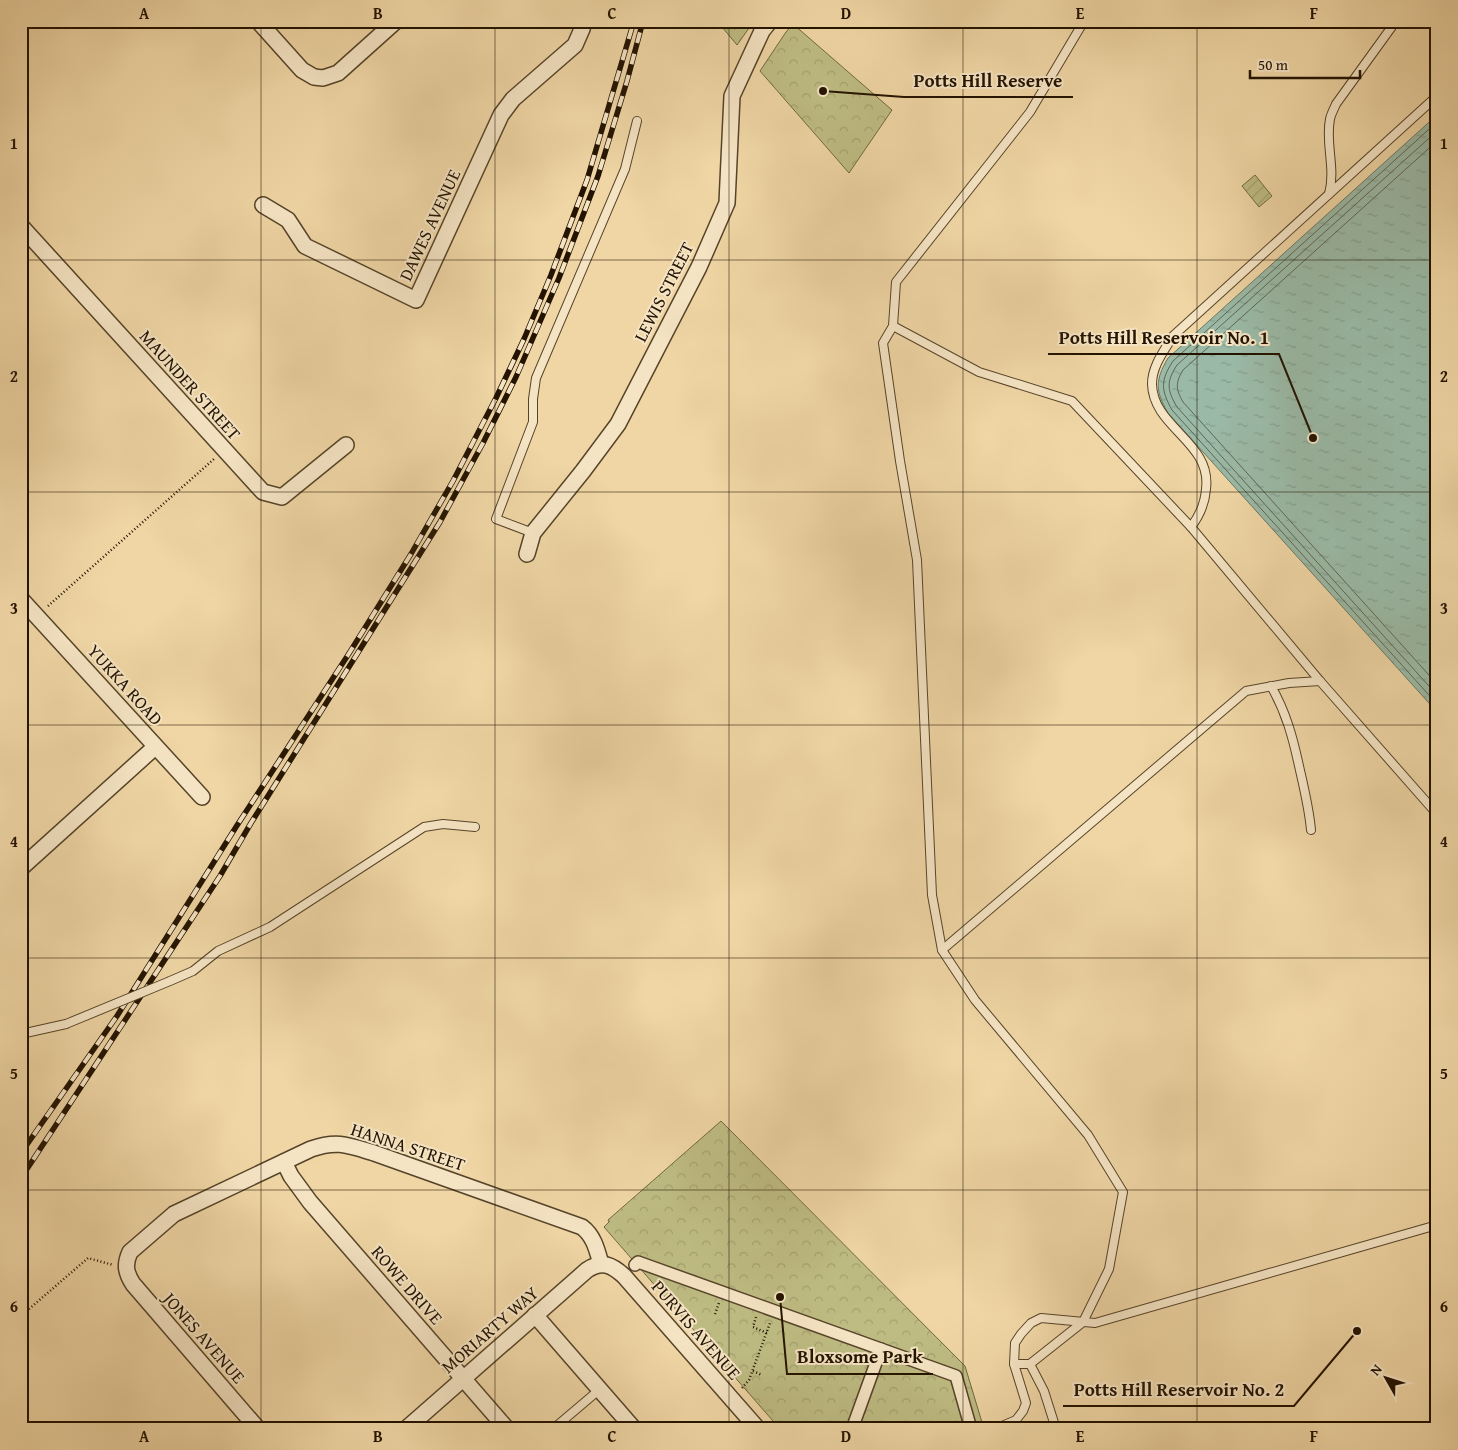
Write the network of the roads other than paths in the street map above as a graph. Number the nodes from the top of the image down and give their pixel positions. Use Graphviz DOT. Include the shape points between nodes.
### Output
graph roads {
  1 [pos="258,21"];
  2 [pos="396,21"];
  3 [pos="584,21"];
  4 [pos="770,21"];
  5 [pos="1084,21"];
  6 [pos="1396,21"];
  7 [pos="1437,96"];
  8 [pos="637,121"];
  9 [pos="1330,194"];
  10 [pos="263,205"];
  11 [pos="21,226"];
  12 [pos="893,326"];
  13 [pos="346,445"];
  14 [pos="1191,527"];
  15 [pos="533,532"];
  16 [pos="526,554"];
  17 [pos="28,611"];
  18 [pos="1320,681"];
  19 [pos="1272,686"];
  20 [pos="155,747"];
  21 [pos="202,797"];
  22 [pos="1437,814"];
  23 [pos="475,827"];
  24 [pos="1311,830"];
  25 [pos="21,868"];
  26 [pos="942,950"];
  27 [pos="21,1034"];
  28 [pos="284,1162"];
  29 [pos="1437,1226"];
  30 [pos="601,1264"];
  31 [pos="635,1265"];
  32 [pos="126,1268"];
  33 [pos="536,1316"];
  34 [pos="1083,1322"];
  35 [pos="881,1349"];
  36 [pos="1014,1364"];
  37 [pos="1030,1364"];
  38 [pos="464,1378"];
  39 [pos="599,1390"];
  40 [pos="258,1429"];
  41 [pos="406,1429"];
  42 [pos="507,1429"];
  43 [pos="553,1429"];
  44 [pos="634,1429"];
  45 [pos="758,1429"];
  46 [pos="852,1429"];
  47 [pos="971,1429"];
  48 [pos="996,1429"];
  49 [pos="1056,1429"];
  1 -- 2 [label="street" via="302,70 323,78 338,73"];
  3 -- 10 [label="street, DAWES AVENUE" via="575,45 513,99 501,115 416,300 305,246 288,220"];
  4 -- 15 [label="street, LEWIS STREET" via="762,31 732,96 727,203 698,267 618,424"];
  5 -- 12 [label="lane" via="1030,112 896,282"];
  6 -- 9 [label="lane" via="1341,97 1330,118 1333,172"];
  7 -- 9 [label="lane"];
  8 -- 15 [label="lane" via="625,169 536,378 533,422 496,519"];
  9 -- 14 [label="lane" via="1174,336 1157,362 1152,384 1158,406 1197,453 1206,469 1205,500 1200,516"];
  11 -- 13 [label="street, MAUNDER STREET" via="263,492 282,497"];
  12 -- 14 [label="lane" via="979,372 1072,401"];
  12 -- 26 [label="lane" via="883,343 917,560 932,895"];
  14 -- 18 [label="lane"];
  15 -- 16 [label="street, LEWIS STREET"];
  17 -- 20 [label="street, YUKKA ROAD"];
  18 -- 19 [label="lane"];
  18 -- 22 [label="lane"];
  19 -- 24 [label="lane" via="1290,728 1310,809"];
  19 -- 26 [label="lane" via="1246,691"];
  20 -- 21 [label="street, YUKKA ROAD"];
  20 -- 25 [label="street"];
  23 -- 27 [label="lane, bridge" via="443,824 424,827 270,927 218,951 193,971 66,1024"];
  26 -- 34 [label="lane" via="975,1000 1088,1135 1123,1192 1109,1268"];
  28 -- 30 [label="street, HANNA STREET" via="326,1144 343,1144 374,1153 582,1227 593,1239"];
  28 -- 32 [label="street, HANNA STREET" via="174,1214 130,1252"];
  28 -- 38 [label="street, ROWE DRIVE" via="305,1195"];
  29 -- 34 [label="lane" via="1095,1323"];
  30 -- 33 [label="street, MORIARTY WAY" via="587,1270"];
  30 -- 45 [label="street, PURVIS AVENUE" via="610,1265 624,1276"];
  31 -- 35 [label="street" via="638,1262"];
  32 -- 40 [label="street, JONES AVENUE" via="133,1284"];
  33 -- 38 [label="street, MORIARTY WAY"];
  33 -- 39 [label="street"];
  34 -- 36 [label="lane" via="1041,1318 1031,1323 1015,1343"];
  34 -- 37 [label="lane"];
  35 -- 46 [label="street"];
  35 -- 47 [label="street" via="912,1354 956,1376"];
  36 -- 37 [label="lane"];
  36 -- 48 [label="lane" via="1026,1402 1016,1420"];
  37 -- 49 [label="lane" via="1044,1391"];
  38 -- 41 [label="street, MORIARTY WAY"];
  38 -- 42 [label="street, ROWE DRIVE"];
  39 -- 43 [label="lane"];
  39 -- 44 [label="street"];
}
